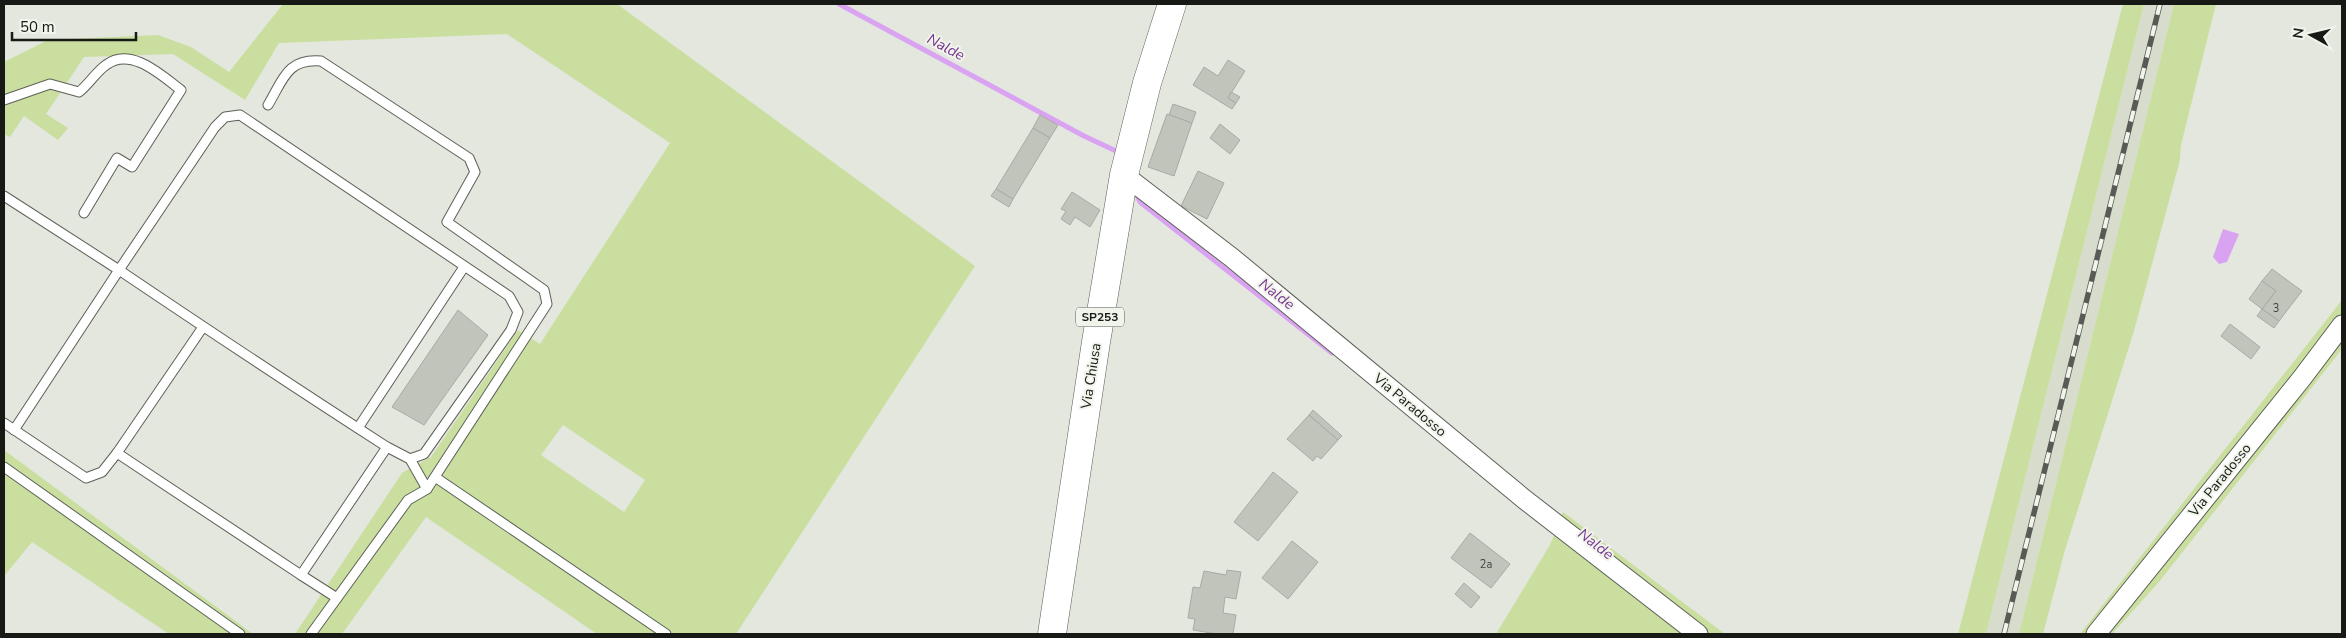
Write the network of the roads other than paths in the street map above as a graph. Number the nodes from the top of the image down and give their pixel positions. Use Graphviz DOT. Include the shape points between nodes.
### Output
graph roads {
  1 [pos="1172,4"];
  2 [pos="4,100"];
  3 [pos="268,104"];
  4 [pos="1124,175"];
  5 [pos="4,196"];
  6 [pos="84,213"];
  7 [pos="464,267"];
  8 [pos="119,270"];
  9 [pos="2342,325"];
  10 [pos="203,327"];
  11 [pos="4,423"];
  12 [pos="358,428"];
  13 [pos="14,430"];
  14 [pos="388,447"];
  15 [pos="117,454"];
  16 [pos="410,459"];
  17 [pos="4,467"];
  18 [pos="435,476"];
  19 [pos="427,489"];
  20 [pos="300,575"];
  21 [pos="337,598"];
  22 [pos="240,634"];
  23 [pos="311,634"];
  24 [pos="666,634"];
  25 [pos="1052,634"];
  26 [pos="1698,634"];
  27 [pos="2096,634"];
  1 -- 4 [label="main road, Via Chiusa / SP253" via="1147,83"];
  2 -- 6 [label="lane" via="50,84 79,92 106,64 123,59 146,64 181,90 132,167 117,158"];
  3 -- 18 [label="lane" via="293,65 308,60 321,61 468,158 476,172 447,222 544,290 547,304"];
  4 -- 25 [label="main road, Via Chiusa / SP253"];
  4 -- 26 [label="street, Via Paradosso" via="1231,257 1524,499"];
  5 -- 8 [label="lane"];
  7 -- 8 [label="lane" via="240,115 224,117 215,127"];
  7 -- 12 [label="lane"];
  7 -- 16 [label="lane" via="509,296 518,312 510,330 424,454"];
  8 -- 10 [label="lane"];
  8 -- 13 [label="lane"];
  9 -- 27 [label="street, Via Paradosso"];
  10 -- 12 [label="lane"];
  10 -- 15 [label="lane"];
  11 -- 13 [label="lane"];
  12 -- 14 [label="lane"];
  13 -- 15 [label="lane" via="86,478 102,472"];
  14 -- 16 [label="lane"];
  14 -- 20 [label="lane"];
  15 -- 20 [label="lane"];
  16 -- 19 [label="lane"];
  17 -- 22 [label="lane"];
  18 -- 19 [label="lane"];
  18 -- 24 [label="lane"];
  19 -- 21 [label="lane" via="408,500"];
  20 -- 21 [label="lane"];
  21 -- 23 [label="lane"];
}
